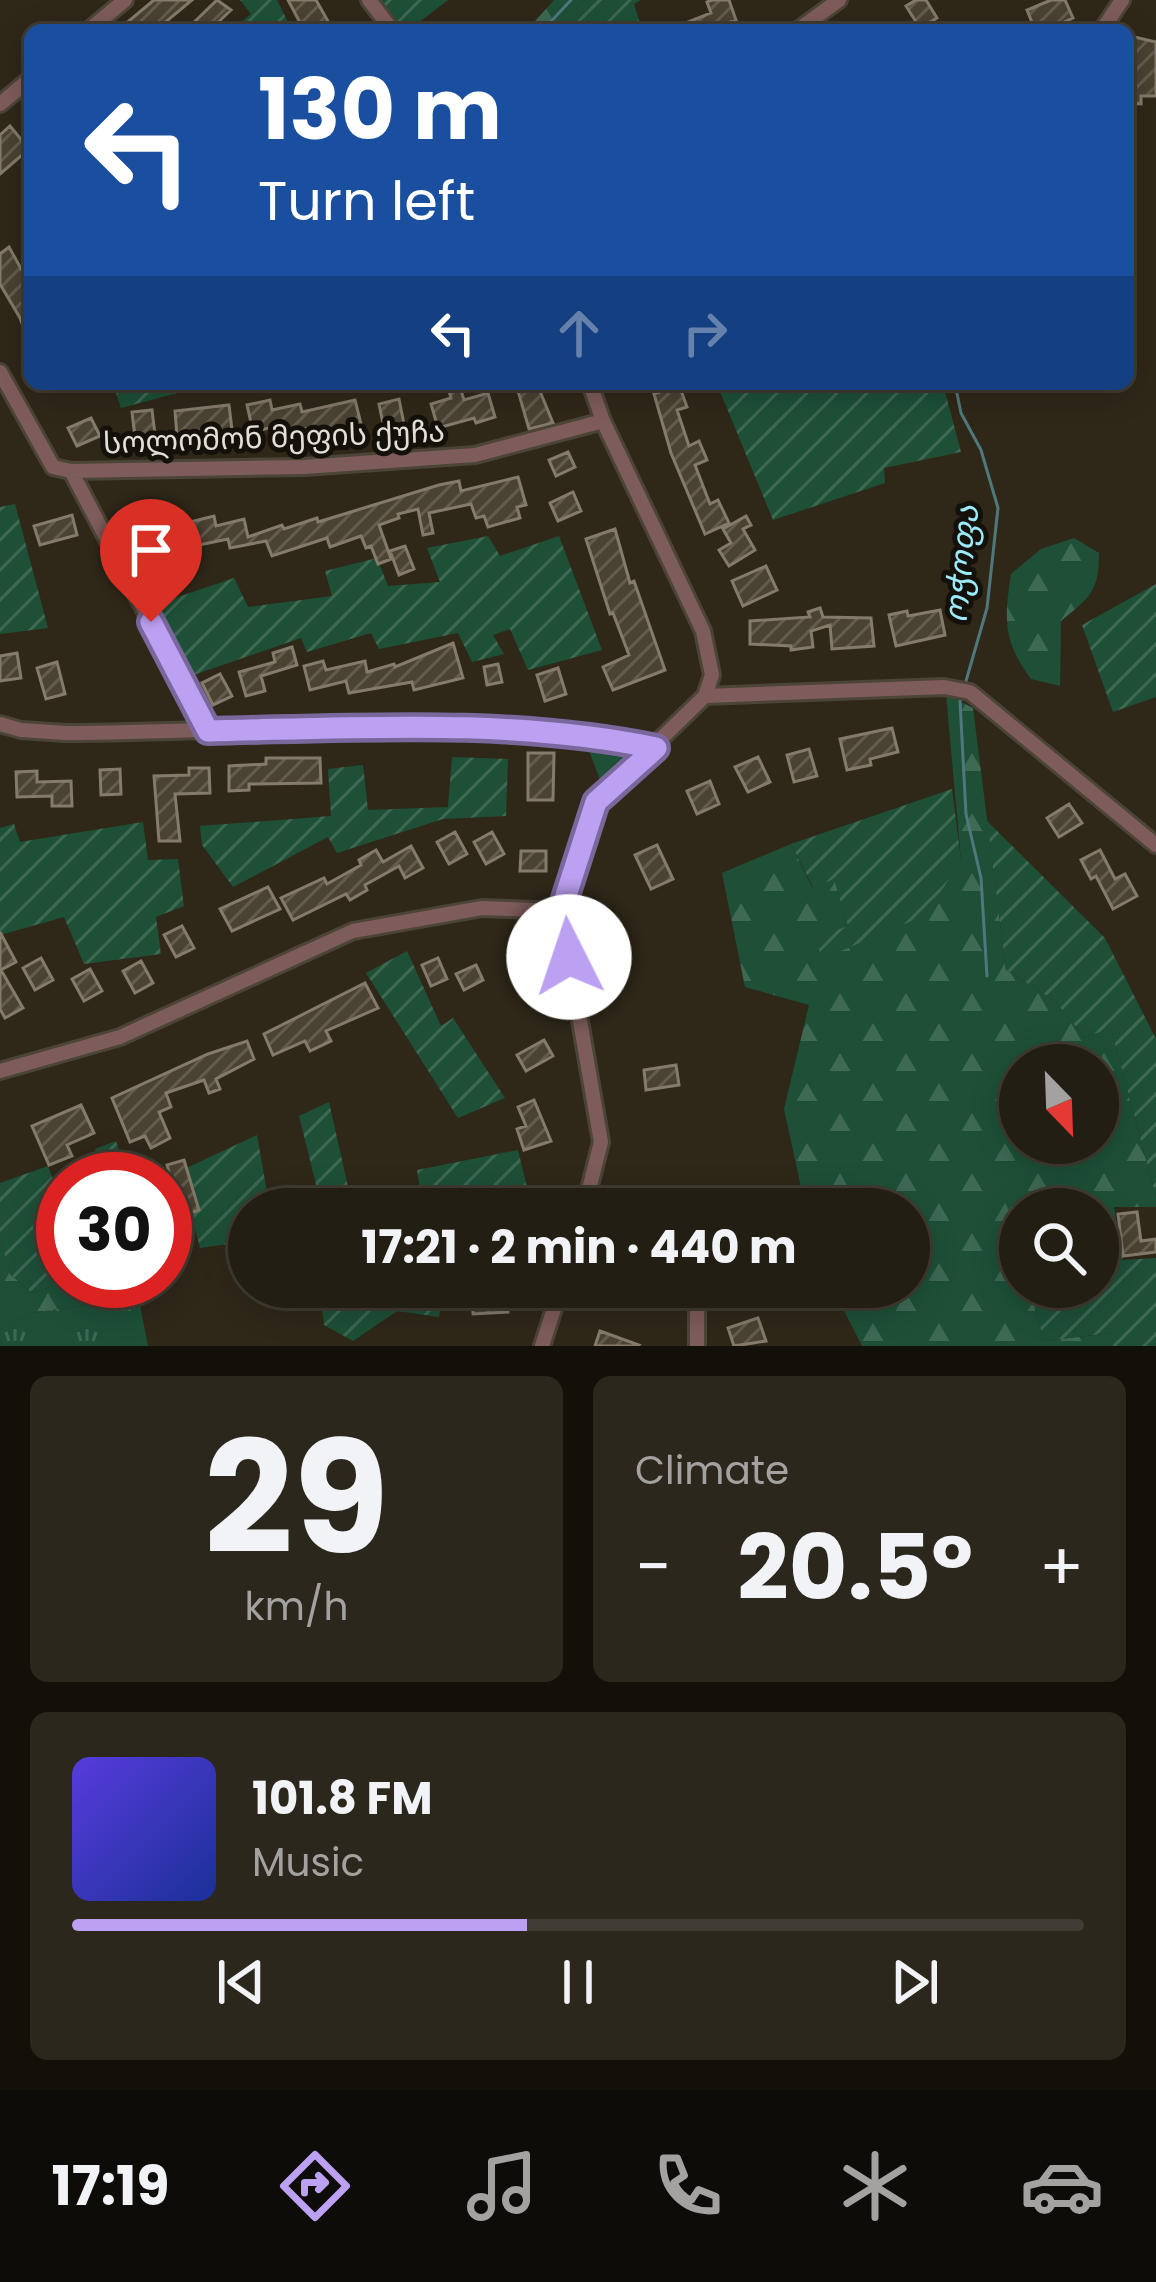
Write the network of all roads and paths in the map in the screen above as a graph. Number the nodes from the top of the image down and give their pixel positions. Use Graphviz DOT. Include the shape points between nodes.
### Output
graph roads {
  1 [pos="125,0"];
  2 [pos="369,0"];
  3 [pos="839,0"];
  4 [pos="96,24"];
  5 [pos="387,24"];
  6 [pos="806,24"];
  7 [pos="24,84"];
  8 [pos="0,104"];
  9 [pos="0,372"];
  10 [pos="592,390"];
  11 [pos="603,422"];
  12 [pos="71,471"];
  13 [pos="705,696"];
  14 [pos="0,724"];
  15 [pos="208,731"];
  16 [pos="656,748"];
  17 [pos="1153,837"];
  18 [pos="561,911"];
  19 [pos="0,1071"];
  20 [pos="589,1188"];
  21 [pos="554,1308"];
  22 [pos="697,1308"];
  23 [pos="542,1346"];
  24 [pos="698,1346"];
  1 -- 4 [label="street"];
  2 -- 5 [label="street"];
  3 -- 6 [label="street"];
  7 -- 8 [label="street"];
  9 -- 12 [label="street, სოლომონ მეფის ქუჩა" via="53,467"];
  10 -- 11 [label="street"];
  11 -- 12 [label="street, სოლომონ მეფის ქუჩა" via="475,455"];
  11 -- 13 [label="street" via="704,631 712,676"];
  12 -- 15 [label="street"];
  13 -- 16 [label="street"];
  13 -- 17 [label="street" via="970,692"];
  14 -- 15 [label="street" via="66,733"];
  15 -- 16 [label="street" via="429,726 597,736"];
  16 -- 18 [label="street" via="596,802"];
  18 -- 19 [label="street" via="482,908 353,932 120,1036"];
  18 -- 20 [label="street" via="601,1142"];
  21 -- 23 [label="street"];
  22 -- 24 [label="street"];
}
